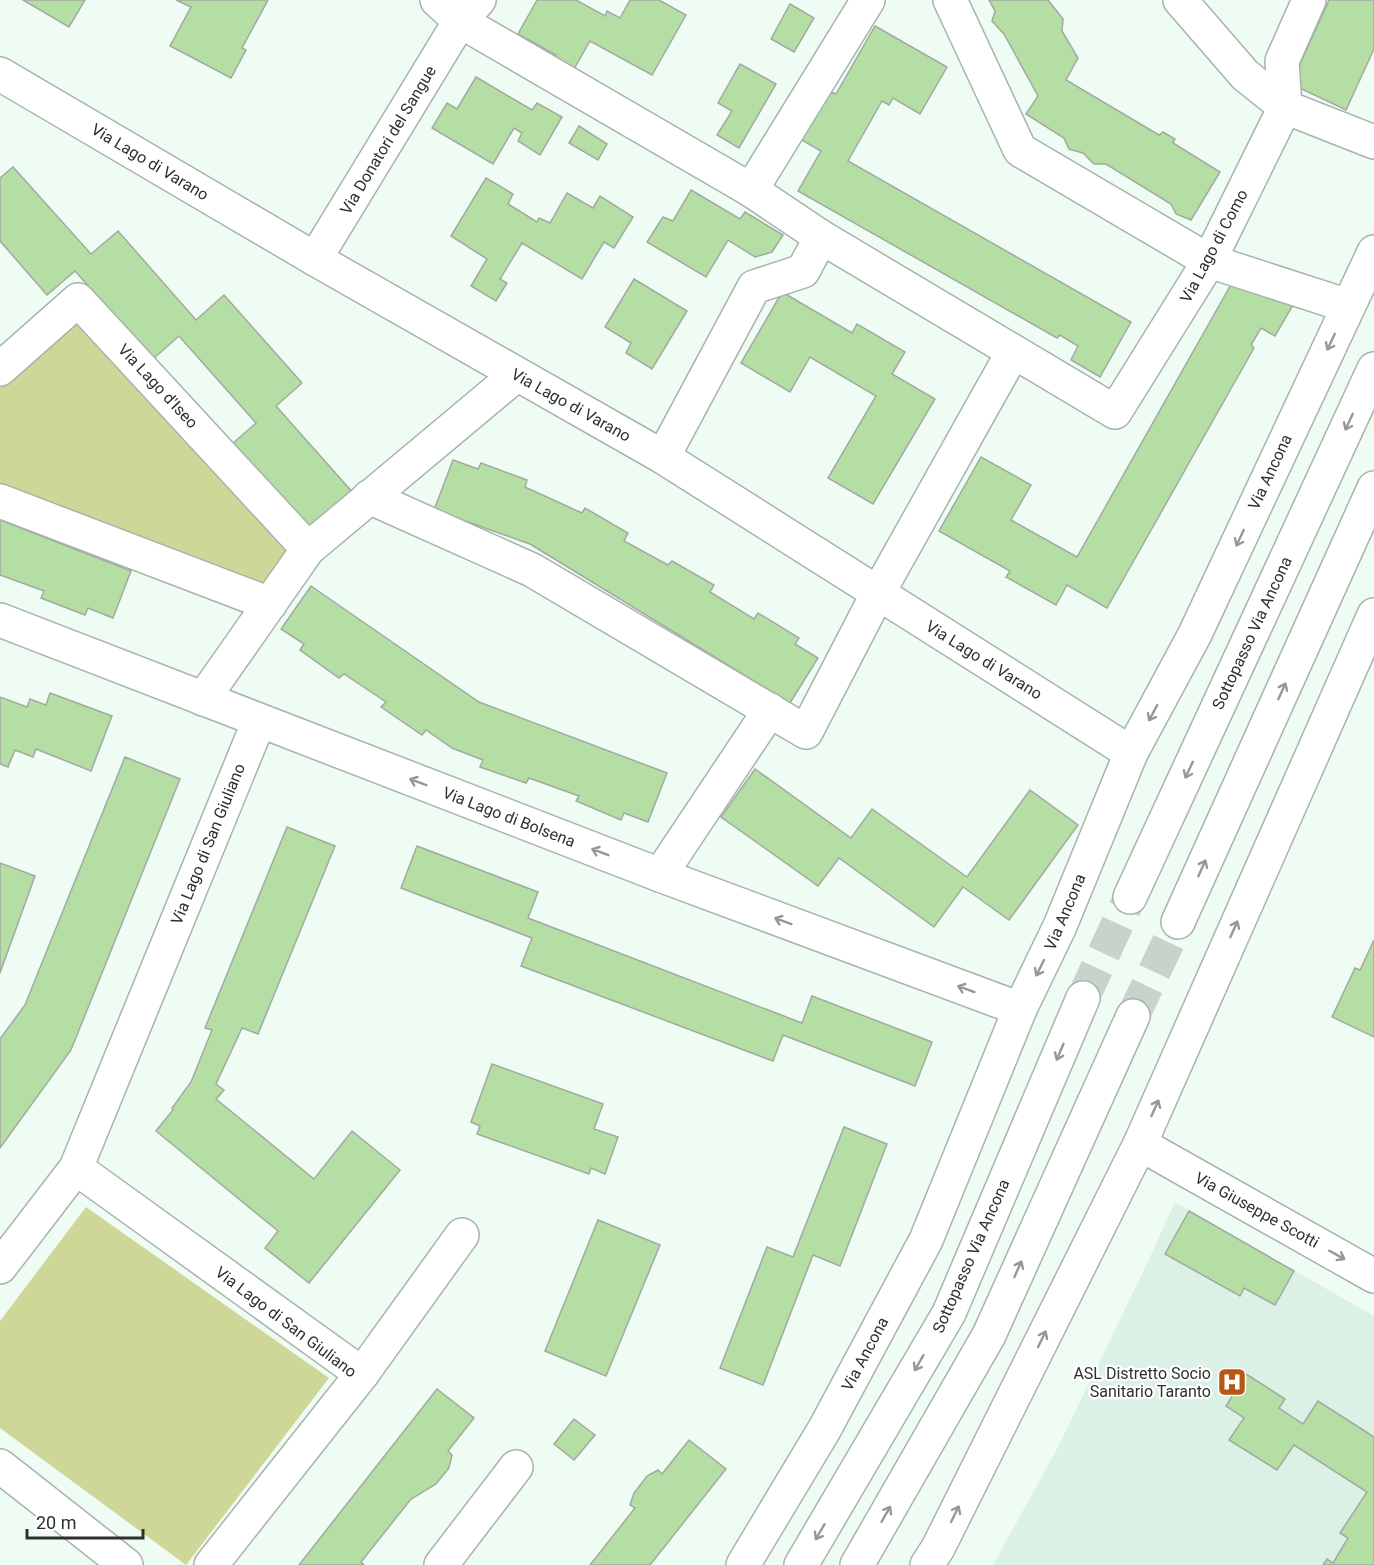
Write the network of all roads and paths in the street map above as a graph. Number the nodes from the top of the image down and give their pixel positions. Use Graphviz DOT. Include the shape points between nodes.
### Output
graph roads {
  1 [pos="868,0"];
  2 [pos="950,0"];
  3 [pos="1180,0"];
  4 [pos="1309,0"];
  5 [pos="459,7"];
  6 [pos="0,74"];
  7 [pos="1285,107"];
  8 [pos="1374,142"];
  9 [pos="751,190"];
  10 [pos="821,237"];
  11 [pos="1374,252"];
  12 [pos="315,260"];
  13 [pos="1209,261"];
  14 [pos="1348,306"];
  15 [pos="1012,352"];
  16 [pos="0,369"];
  17 [pos="1374,369"];
  18 [pos="516,375"];
  19 [pos="663,456"];
  20 [pos="1374,488"];
  21 [pos="369,497"];
  22 [pos="0,501"];
  23 [pos="308,549"];
  24 [pos="878,593"];
  25 [pos="270,604"];
  26 [pos="1374,615"];
  27 [pos="0,620"];
  28 [pos="203,699"];
  29 [pos="770,710"];
  30 [pos="258,721"];
  31 [pos="1131,753"];
  32 [pos="660,875"];
  33 [pos="1130,897"];
  34 [pos="1178,922"];
  35 [pos="1083,998"];
  36 [pos="1020,1009"];
  37 [pos="1133,1016"];
  38 [pos="1140,1144"];
  39 [pos="76,1168"];
  40 [pos="462,1235"];
  41 [pos="0,1267"];
  42 [pos="1374,1276"];
  43 [pos="362,1374"];
  44 [pos="0,1466"];
  45 [pos="516,1467"];
  46 [pos="126,1565"];
  47 [pos="211,1565"];
  48 [pos="441,1565"];
  49 [pos="743,1565"];
  50 [pos="801,1565"];
  51 [pos="857,1565"];
  52 [pos="927,1565"];
  1 -- 9 [label="street"];
  2 -- 13 [label="street" via="1020,150"];
  3 -- 7 [label="street" via="1245,75"];
  4 -- 7 [label="street" via="1282,61"];
  5 -- 9 [label="street"];
  5 -- 12 [label="street, Via Donatori del Sangue"];
  6 -- 12 [label="street, Via Lago di Varano"];
  7 -- 8 [label="street"];
  7 -- 13 [label="street, Via Lago di Como"];
  9 -- 10 [label="street"];
  10 -- 15 [label="street"];
  10 -- 19 [label="street" via="803,271 754,287"];
  11 -- 14 [label="street, Via Ancona"];
  12 -- 18 [label="street, Via Lago di Varano"];
  13 -- 14 [label="street"];
  13 -- 15 [label="street, Via Lago di Como" via="1115,412"];
  14 -- 31 [label="street, Via Ancona, one-way" via="1195,634"];
  15 -- 24 [label="street"];
  16 -- 23 [label="street, Via Lago d'Iseo" via="78,300"];
  17 -- 33 [label="street, Sottopasso Via Ancona, one-way"];
  18 -- 19 [label="street, Via Lago di Varano"];
  18 -- 21 [label="street"];
  19 -- 24 [label="street, Via Lago di Varano"];
  34 -- 20 [label="street, one-way"];
  21 -- 23 [label="street"];
  21 -- 29 [label="street" via="532,570"];
  22 -- 25 [label="street"];
  23 -- 25 [label="street"];
  24 -- 29 [label="street" via="806,732"];
  24 -- 31 [label="street, Via Lago di Varano"];
  25 -- 28 [label="street"];
  38 -- 26 [label="street, one-way"];
  27 -- 28 [label="street, Via Lago di Bolsena"];
  28 -- 30 [label="street, Via Lago di Bolsena"];
  29 -- 32 [label="street"];
  32 -- 30 [label="street, Via Lago di Bolsena, one-way"];
  30 -- 39 [label="street, Via Lago di San Giuliano"];
  31 -- 36 [label="street, Via Ancona, one-way" via="1060,926"];
  36 -- 32 [label="street, Via Lago di Bolsena, one-way"];
  35 -- 50 [label="street, Sottopasso Via Ancona, one-way" via="948,1313"];
  36 -- 49 [label="street, Via Ancona" via="926,1240 824,1430"];
  51 -- 37 [label="street, one-way" via="989,1335"];
  38 -- 42 [label="street, Via Giuseppe Scotti, one-way"];
  52 -- 38 [label="street, one-way"];
  39 -- 41 [label="street, Via Lago di San Giuliano"];
  39 -- 43 [label="street, Via Lago di San Giuliano"];
  40 -- 43 [label="street"];
  43 -- 47 [label="street, Via Lago di San Giuliano"];
  44 -- 46 [label="street"];
  45 -- 48 [label="street"];
}
